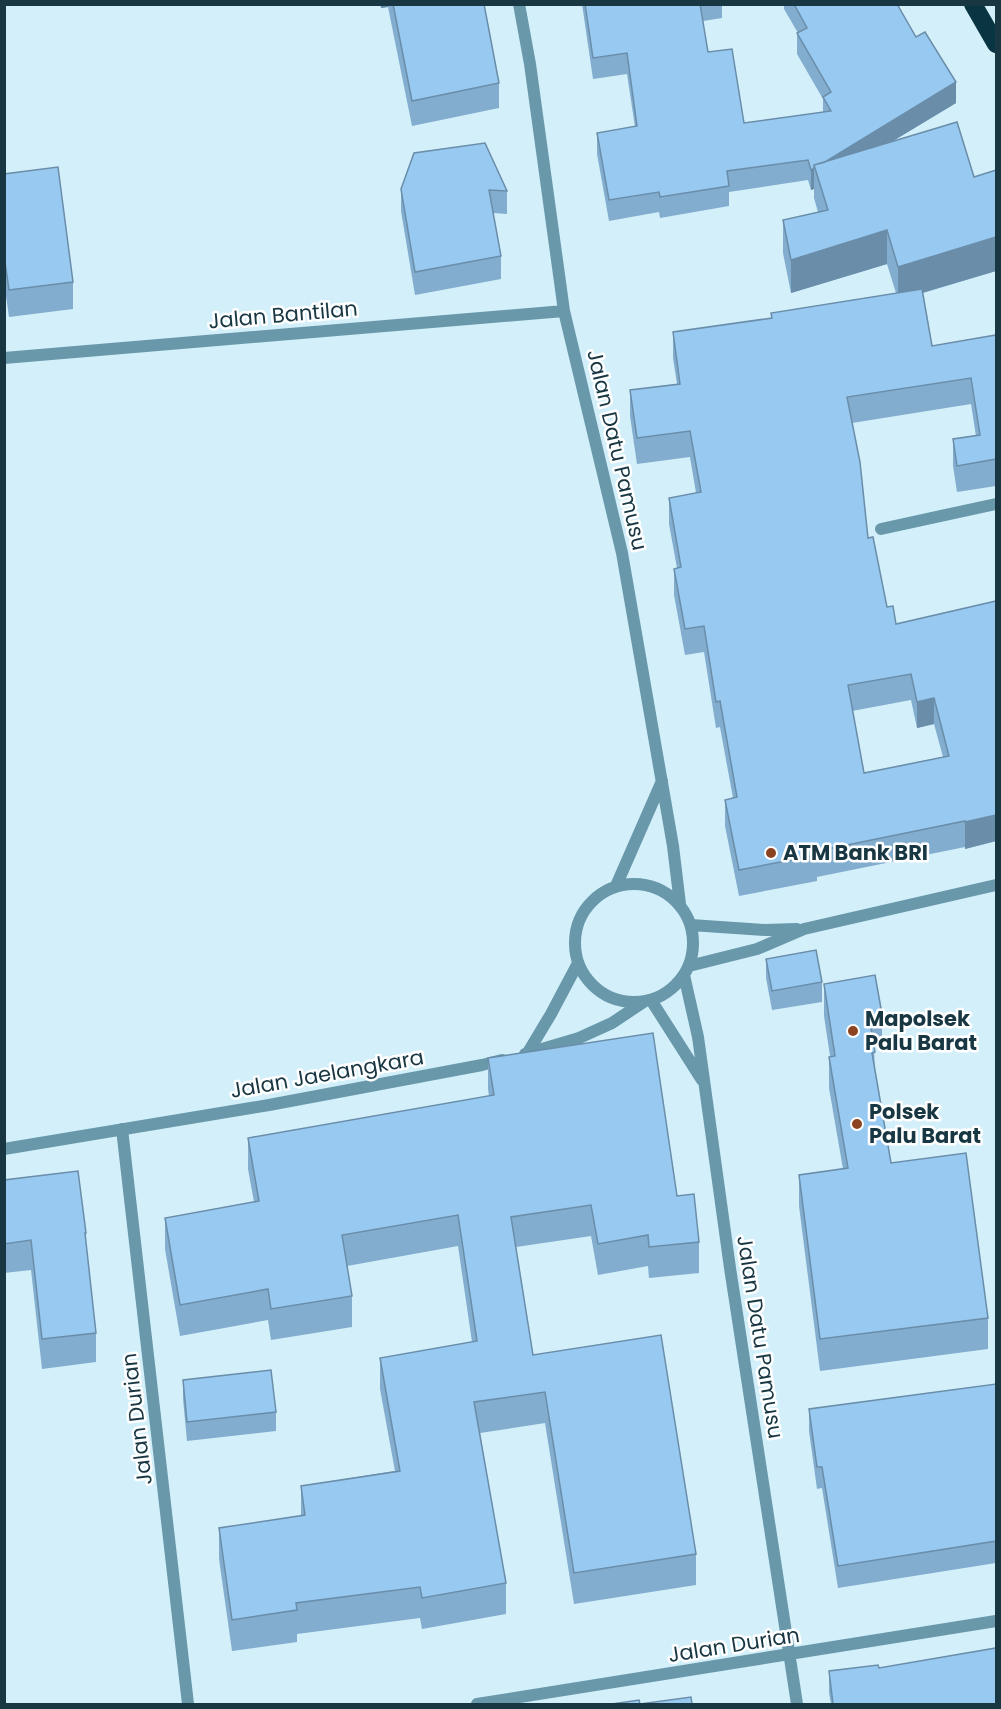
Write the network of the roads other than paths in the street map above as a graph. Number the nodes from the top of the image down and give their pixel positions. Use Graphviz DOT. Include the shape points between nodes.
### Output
graph roads {
  1 [pos="519,4"];
  2 [pos="973,4"];
  3 [pos="996,44"];
  4 [pos="564,311"];
  5 [pos="4,358"];
  6 [pos="996,504"];
  7 [pos="881,529"];
  8 [pos="662,781"];
  9 [pos="996,885"];
  10 [pos="616,886"];
  11 [pos="680,904"];
  12 [pos="692,925"];
  13 [pos="804,929"];
  14 [pos="578,963"];
  15 [pos="687,970"];
  16 [pos="648,1000"];
  17 [pos="527,1054"];
  18 [pos="704,1084"];
  19 [pos="122,1129"];
  20 [pos="4,1149"];
  21 [pos="996,1622"];
  22 [pos="788,1656"];
  23 [pos="188,1704"];
  24 [pos="477,1704"];
  25 [pos="796,1704"];
  1 -- 4 [label="street, Jalan Datu Pamusu"];
  2 -- 3 [label="highway"];
  4 -- 5 [label="street, Jalan Bantilan"];
  4 -- 8 [label="street, Jalan Datu Pamusu" via="622,553"];
  6 -- 7 [label="street"];
  8 -- 10 [label="street"];
  8 -- 11 [label="street, Jalan Datu Pamusu"];
  9 -- 13 [label="street"];
  10 -- 11 [label="street" via="639,884 661,890"];
  10 -- 14 [label="street" via="595,898 581,916 575,935"];
  11 -- 12 [label="street"];
  12 -- 13 [label="street"];
  12 -- 15 [label="street" via="694,946"];
  13 -- 15 [label="street" via="757,949"];
  14 -- 16 [label="street" via="594,986 609,995"];
  14 -- 17 [label="street"];
  15 -- 16 [label="street" via="669,991"];
  15 -- 18 [label="street, Jalan Datu Pamusu"];
  16 -- 17 [label="street, Jalan Jaelangkara" via="579,1038"];
  16 -- 18 [label="street"];
  17 -- 19 [label="street, Jalan Jaelangkara" via="448,1072"];
  18 -- 22 [label="street, Jalan Datu Pamusu"];
  19 -- 20 [label="street, Jalan Jaelangkara"];
  19 -- 23 [label="street, Jalan Durian"];
  21 -- 22 [label="street, Jalan Durian"];
  22 -- 24 [label="street, Jalan Durian"];
  22 -- 25 [label="street, Jalan Datu Pamusu"];
}
